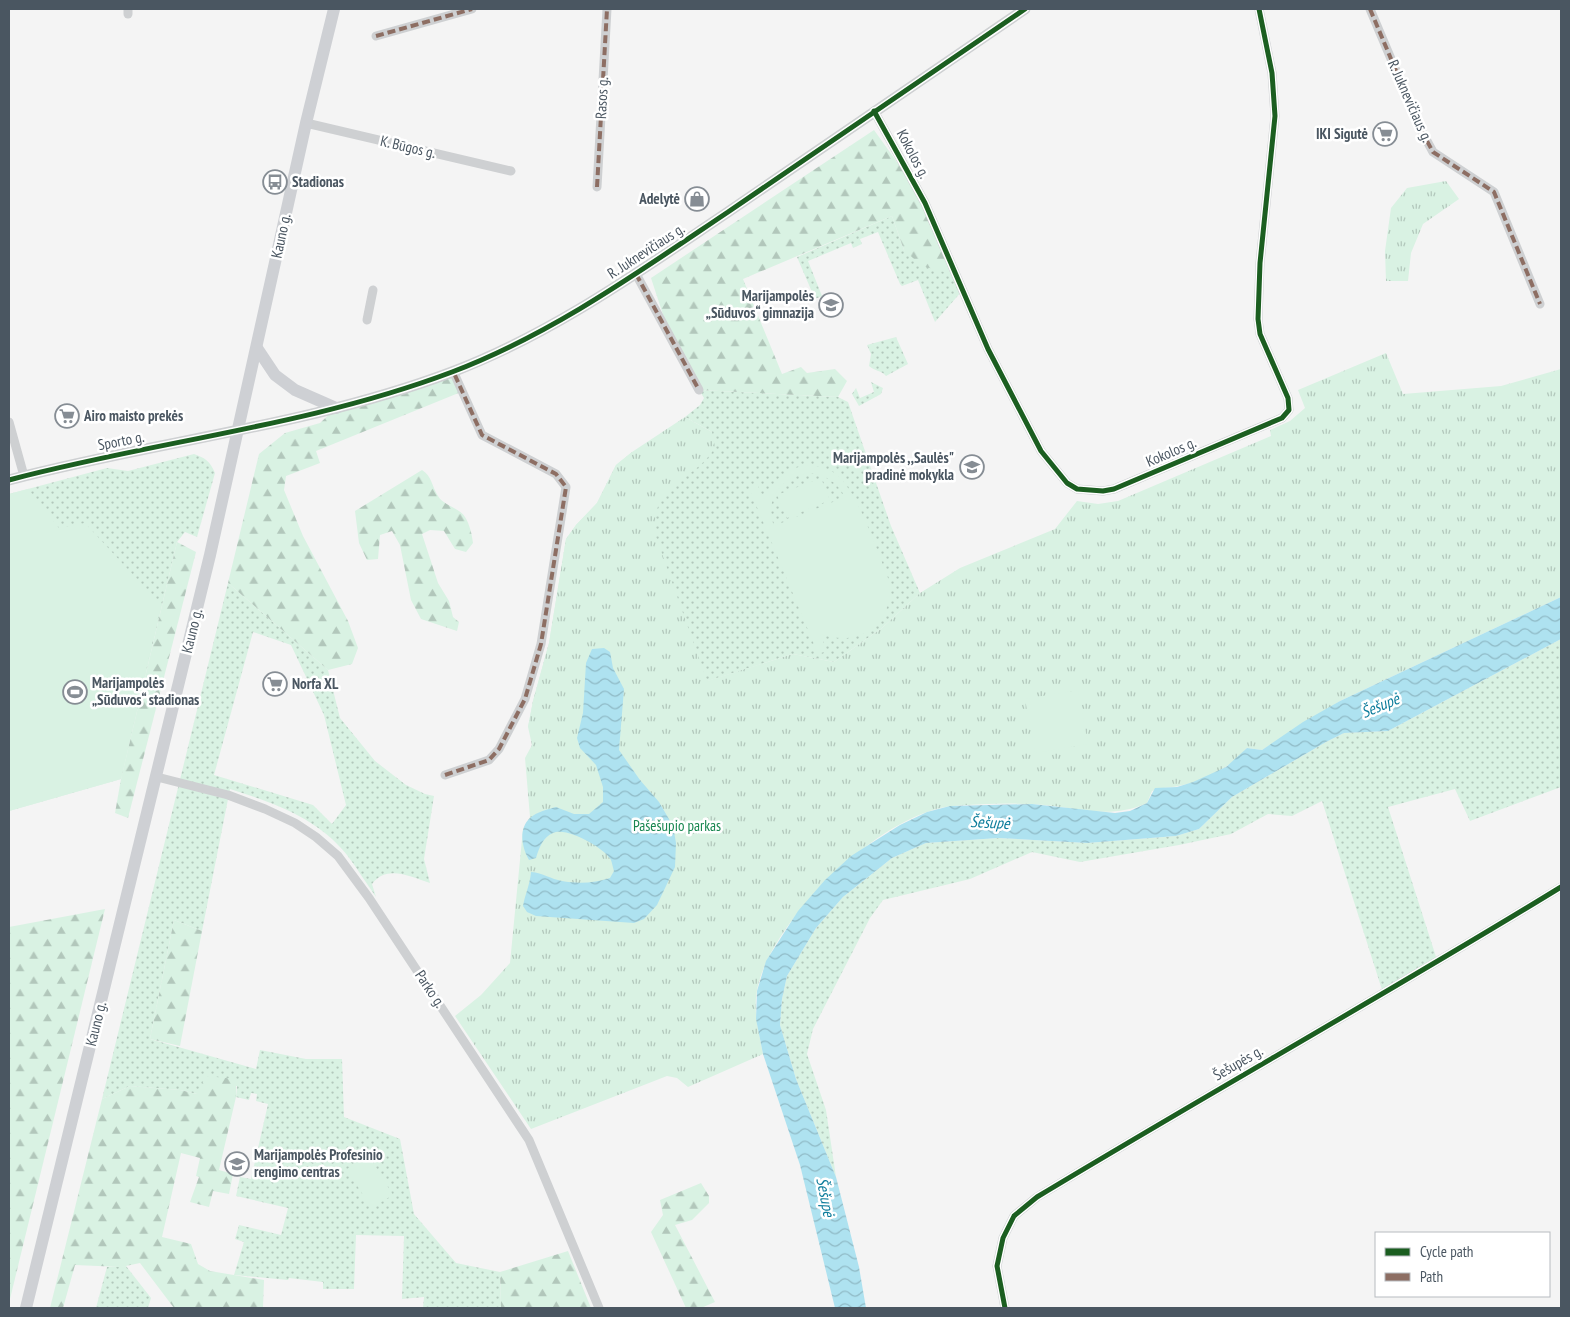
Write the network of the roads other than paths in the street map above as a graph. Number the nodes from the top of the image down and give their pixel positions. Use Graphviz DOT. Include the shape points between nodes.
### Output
graph roads {
  1 [pos="334,9"];
  2 [pos="472,9"];
  3 [pos="607,9"];
  4 [pos="1025,9"];
  5 [pos="1259,9"];
  6 [pos="1370,9"];
  7 [pos="376,36"];
  8 [pos="874,111"];
  9 [pos="306,123"];
  10 [pos="511,171"];
  11 [pos="597,187"];
  12 [pos="636,274"];
  13 [pos="373,290"];
  14 [pos="1540,304"];
  15 [pos="367,320"];
  16 [pos="257,348"];
  17 [pos="453,371"];
  18 [pos="699,390"];
  19 [pos="336,408"];
  20 [pos="9,422"];
  21 [pos="239,431"];
  22 [pos="24,476"];
  23 [pos="9,480"];
  24 [pos="445,775"];
  25 [pos="157,777"];
  26 [pos="1561,887"];
  27 [pos="26,1308"];
  28 [pos="599,1308"];
  29 [pos="1005,1308"];
  1 -- 9 [label="main road, Kauno g."];
  2 -- 7 [label="street"];
  3 -- 11 [label="street, Rasos g."];
  4 -- 8 [label="street, R. Juknevičiaus g."];
  5 -- 8 [label="street, Kokolos g." via="1272,73 1275,116 1260,263 1258,319 1260,334 1288,398 1289,410 1282,418 1103,491 1077,488 1067,483 1041,451 984,341 925,203"];
  6 -- 14 [label="street, R. Juknevičiaus g." via="1433,152 1494,192"];
  8 -- 12 [label="street, R. Juknevičiaus g."];
  9 -- 10 [label="street, K. Būgos g."];
  9 -- 16 [label="main road, Kauno g."];
  12 -- 17 [label="street, R. Juknevičiaus g." via="538,332"];
  12 -- 18 [label="street"];
  13 -- 15 [label="street"];
  16 -- 19 [label="main road" via="275,375 294,390"];
  16 -- 21 [label="main road, Kauno g."];
  17 -- 19 [label="street, R. Juknevičiaus g."];
  17 -- 24 [label="street" via="482,435 556,474 566,486 541,644 525,699 499,749 489,760"];
  19 -- 21 [label="street, R. Juknevičiaus g."];
  20 -- 22 [label="street"];
  21 -- 22 [label="street, Sporto g."];
  21 -- 25 [label="main road, Kauno g."];
  22 -- 23 [label="street, Sporto g."];
  25 -- 27 [label="main road, Kauno g."];
  25 -- 28 [label="street, Parko g." via="228,795 266,809 295,822 338,856 529,1140"];
  26 -- 29 [label="street, Šešupės g." via="1438,963 1243,1074 1038,1198 1014,1216 1003,1238 997,1266"];
}
